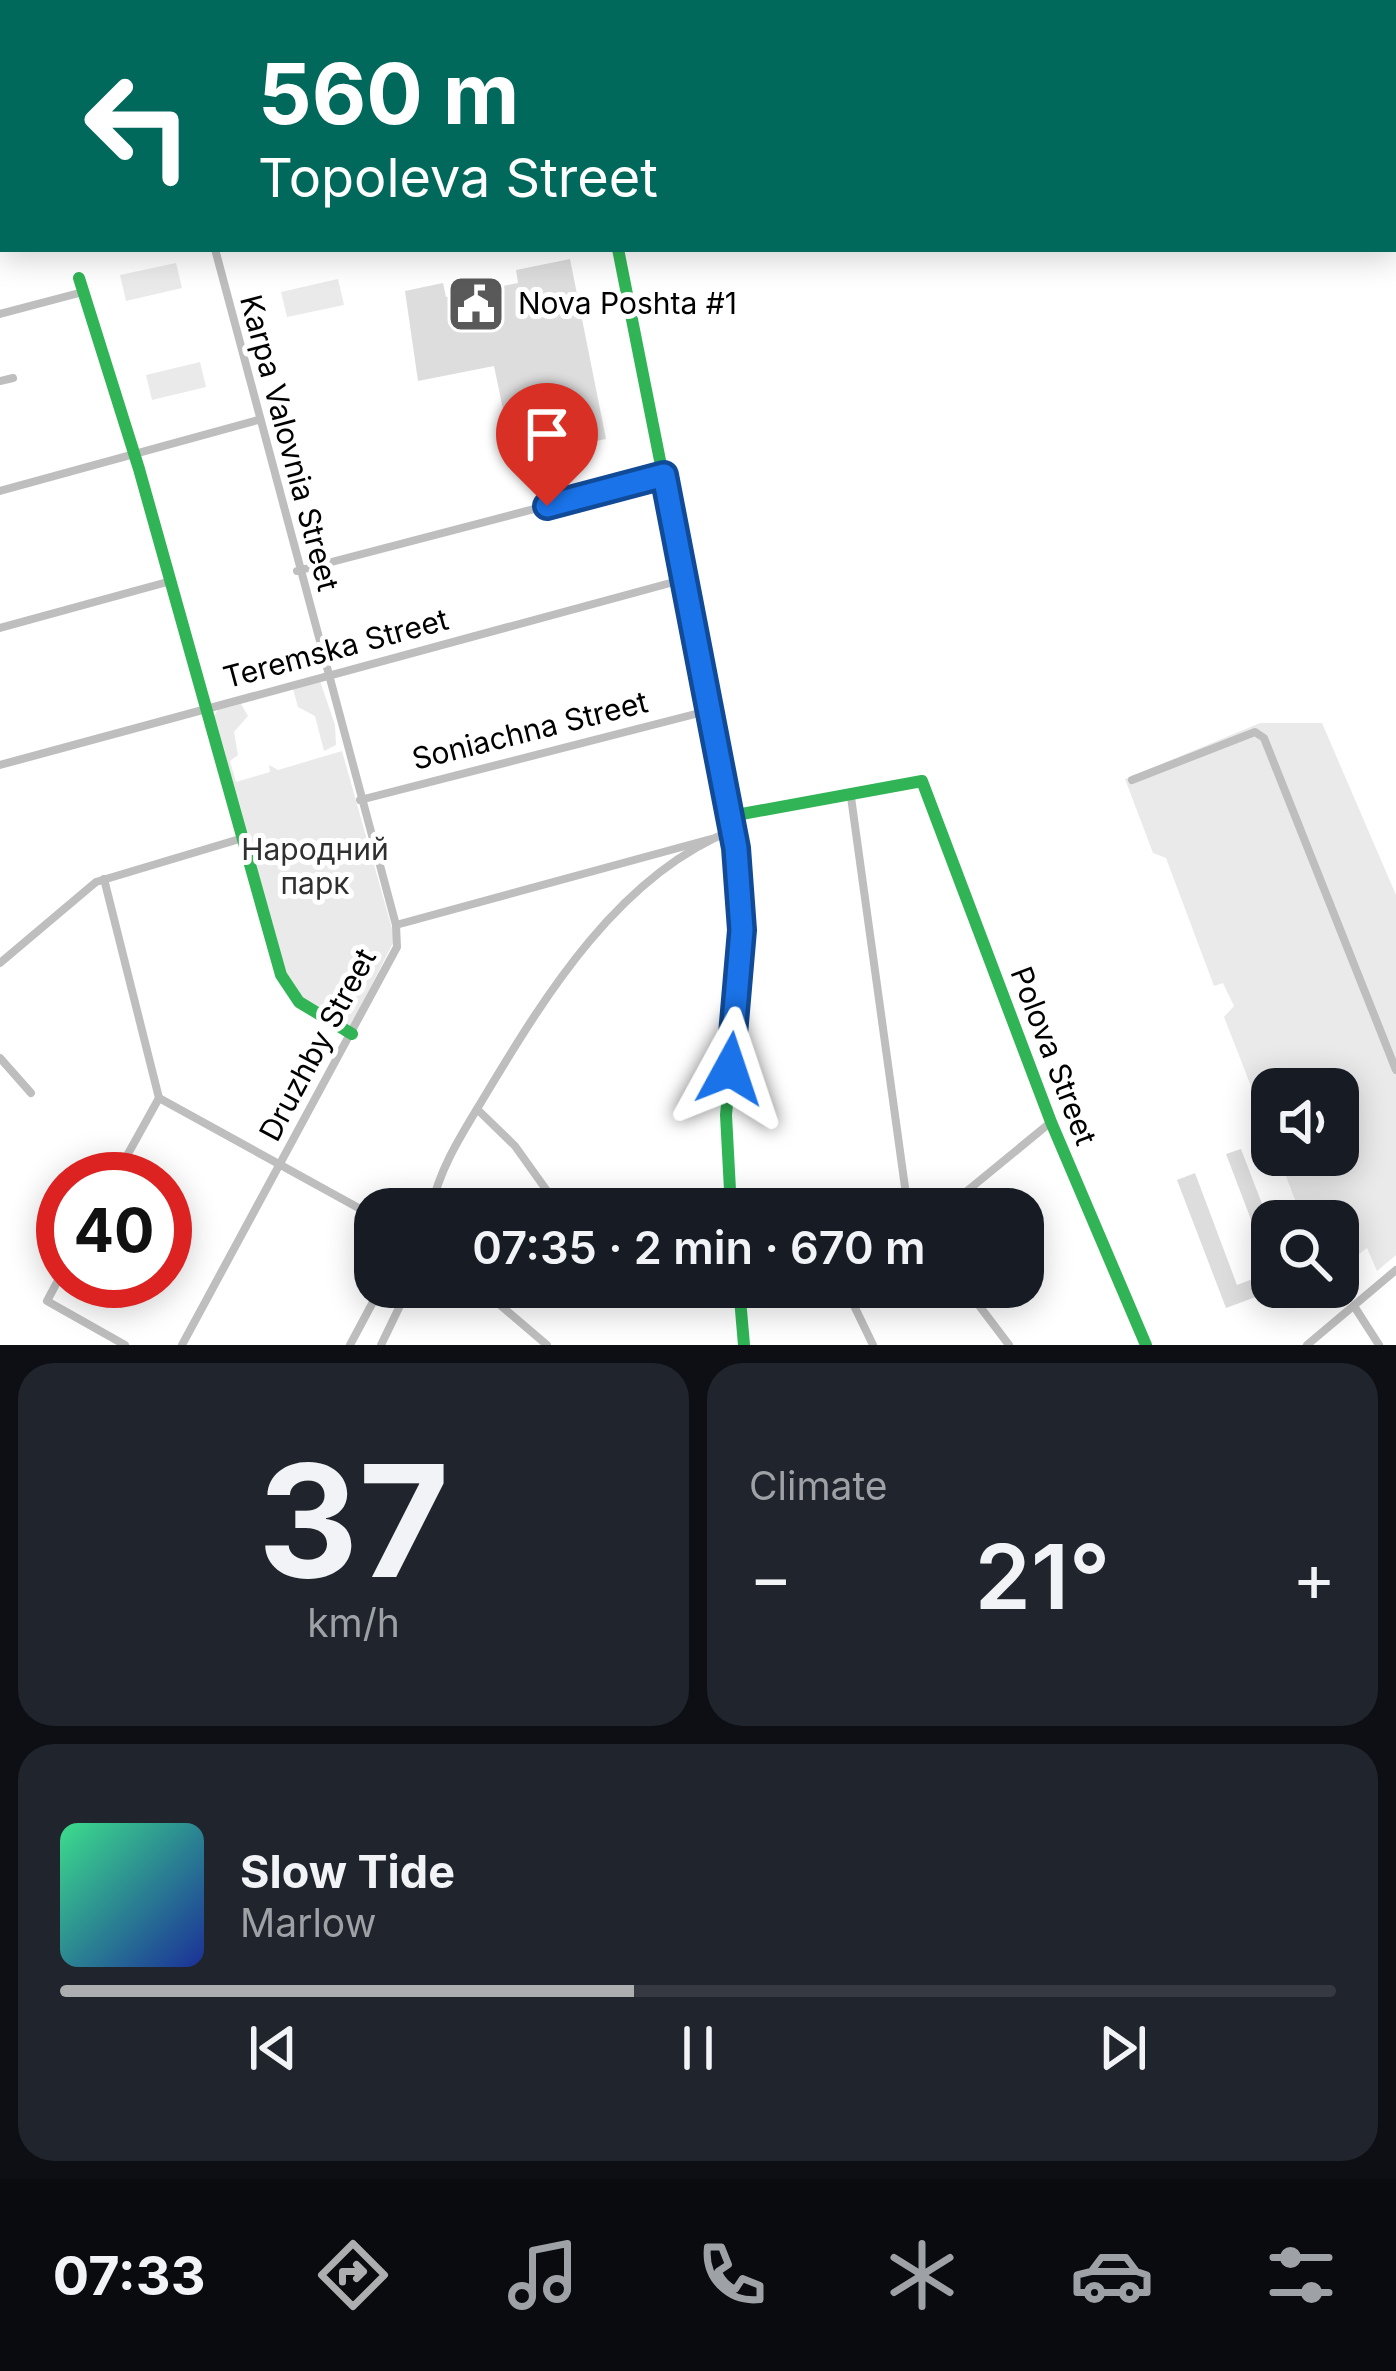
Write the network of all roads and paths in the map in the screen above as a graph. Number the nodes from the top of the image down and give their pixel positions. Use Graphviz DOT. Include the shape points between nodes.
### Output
graph roads {
  1 [pos="216,252"];
  2 [pos="619,252"];
  3 [pos="81,285"];
  4 [pos="0,314"];
  5 [pos="13,378"];
  6 [pos="0,381"];
  7 [pos="258,420"];
  8 [pos="133,456"];
  9 [pos="664,475"];
  10 [pos="0,491"];
  11 [pos="297,571"];
  12 [pos="686,579"];
  13 [pos="171,581"];
  14 [pos="0,628"];
  15 [pos="326,676"];
  16 [pos="208,709"];
  17 [pos="711,710"];
  18 [pos="0,765"];
  19 [pos="1132,780"];
  20 [pos="851,797"];
  21 [pos="360,800"];
  22 [pos="732,823"];
  23 [pos="243,838"];
  24 [pos="710,839"];
  25 [pos="104,879"];
  26 [pos="396,926"];
  27 [pos="1,960"];
  28 [pos="352,1034"];
  29 [pos="0,1058"];
  30 [pos="1396,1070"];
  31 [pos="31,1094"];
  32 [pos="159,1098"];
  33 [pos="477,1109"];
  34 [pos="1052,1122"];
  35 [pos="129,1152"];
  36 [pos="282,1165"];
  37 [pos="437,1188"];
  38 [pos="545,1188"];
  39 [pos="730,1188"];
  40 [pos="905,1188"];
  41 [pos="972,1188"];
  42 [pos="354,1205"];
  43 [pos="1396,1270"];
  44 [pos="1359,1301"];
  45 [pos="59,1308"];
  46 [pos="370,1308"];
  47 [pos="399,1308"];
  48 [pos="504,1308"];
  49 [pos="741,1308"];
  50 [pos="855,1308"];
  51 [pos="980,1308"];
  52 [pos="1351,1308"];
  53 [pos="1354,1308"];
  54 [pos="125,1345"];
  55 [pos="182,1345"];
  56 [pos="350,1345"];
  57 [pos="381,1345"];
  58 [pos="547,1345"];
  59 [pos="744,1345"];
  60 [pos="873,1345"];
  61 [pos="1009,1345"];
  62 [pos="1147,1345"];
  63 [pos="1306,1345"];
  64 [pos="1379,1345"];
  1 -- 7 [label="street, Karpa Valovnia Street"];
  2 -- 9 [label="main road"];
  3 -- 4 [label="street"];
  3 -- 8 [label="main road"];
  5 -- 6 [label="street"];
  7 -- 8 [label="street"];
  7 -- 11 [label="street, Karpa Valovnia Street"];
  8 -- 10 [label="street"];
  8 -- 13 [label="main road"];
  9 -- 11 [label="street"];
  9 -- 12 [label="main road"];
  11 -- 15 [label="street, Karpa Valovnia Street"];
  12 -- 15 [label="street, Teremska Street"];
  12 -- 17 [label="main road"];
  13 -- 14 [label="street"];
  13 -- 16 [label="main road"];
  15 -- 16 [label="street, Teremska Street"];
  15 -- 21 [label="street, Karpa Valovnia Street"];
  16 -- 18 [label="street, Teremska Street"];
  16 -- 23 [label="main road"];
  17 -- 21 [label="street, Soniachna Street"];
  17 -- 22 [label="main road"];
  19 -- 30 [label="street" via="1255,732 1264,739"];
  20 -- 22 [label="main road"];
  20 -- 34 [label="main road, Polova Street" via="922,781"];
  20 -- 40 [label="street"];
  21 -- 26 [label="street, Karpa Valovnia Street"];
  22 -- 24 [label="street"];
  22 -- 39 [label="main road" via="742,930 726,1115"];
  23 -- 25 [label="street"];
  23 -- 28 [label="main road" via="287,986"];
  24 -- 26 [label="street, Druzhby Street"];
  24 -- 33 [label="street" via="659,874 576,959"];
  25 -- 27 [label="street"];
  25 -- 32 [label="street"];
  26 -- 28 [label="street, Druzhby Street" via="398,947"];
  28 -- 36 [label="street, Druzhby Street"];
  29 -- 31 [label="street"];
  32 -- 35 [label="street"];
  32 -- 36 [label="street"];
  33 -- 37 [label="street"];
  33 -- 38 [label="street"];
  34 -- 41 [label="street"];
  34 -- 62 [label="main road, Polova Street"];
  36 -- 42 [label="street"];
  36 -- 55 [label="street, Druzhby Street"];
  43 -- 44 [label="street"];
  45 -- 54 [label="street"];
  46 -- 56 [label="street"];
  47 -- 57 [label="street"];
  48 -- 58 [label="street"];
  49 -- 59 [label="main road"];
  50 -- 60 [label="street"];
  51 -- 61 [label="street"];
  52 -- 63 [label="street"];
  53 -- 64 [label="street"];
}
